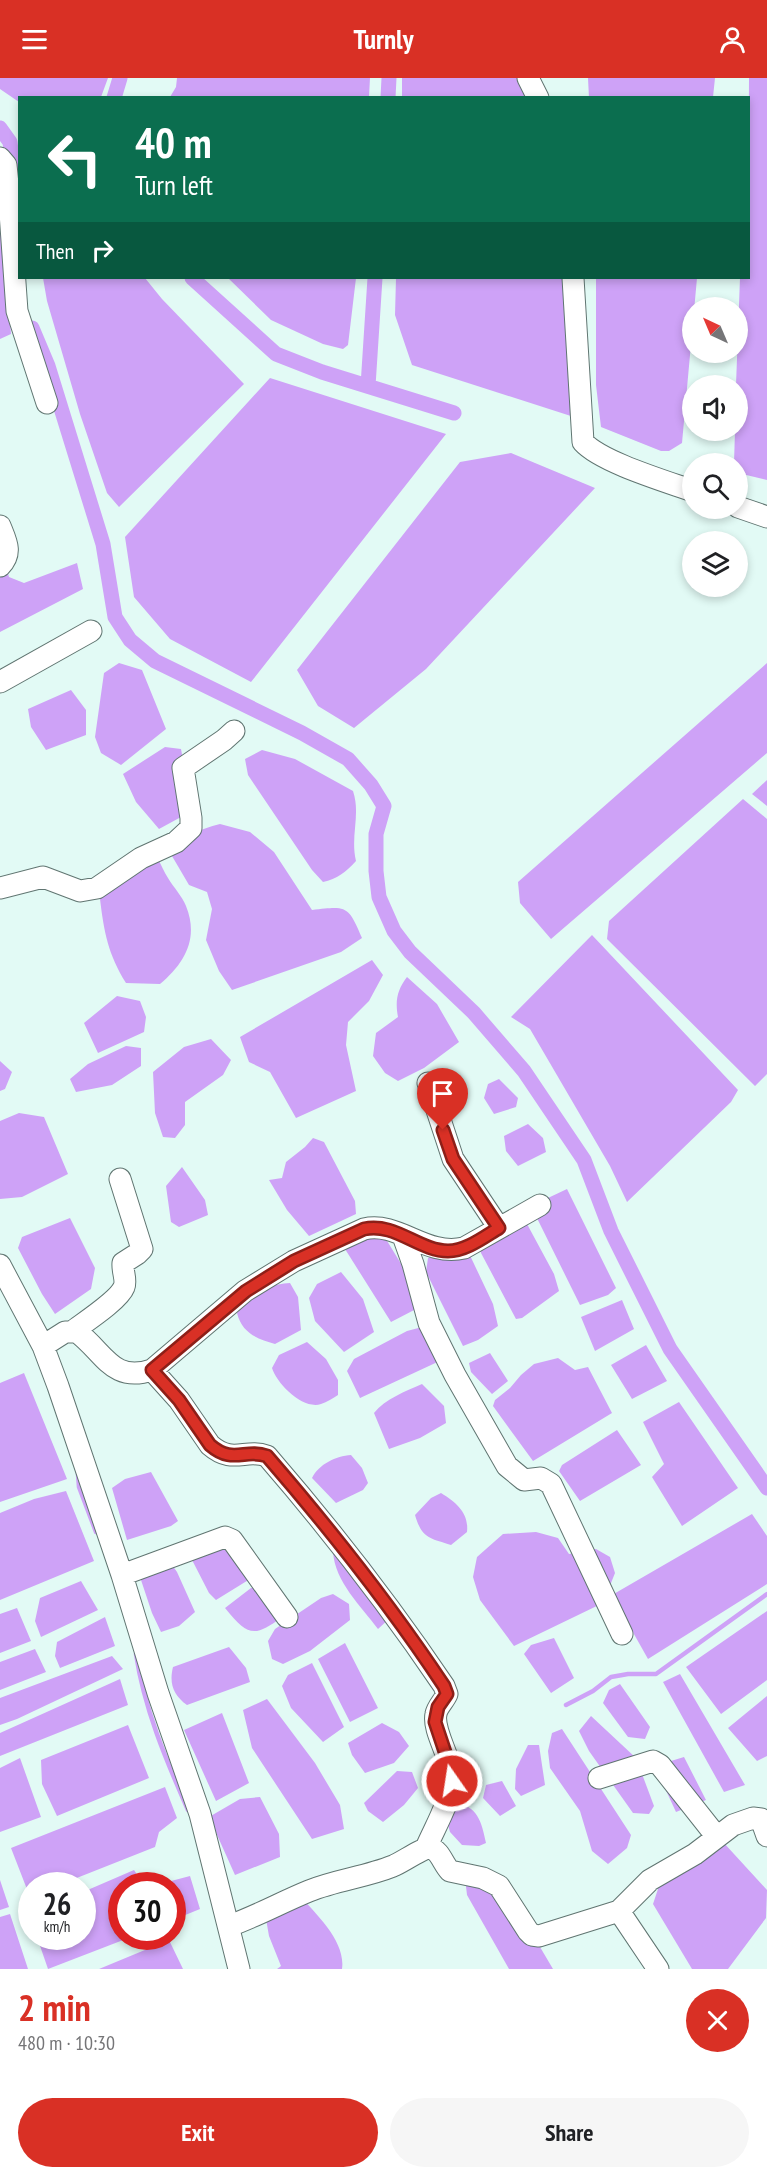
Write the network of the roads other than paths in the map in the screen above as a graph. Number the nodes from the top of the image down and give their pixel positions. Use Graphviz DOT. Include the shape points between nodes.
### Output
graph roads {
  1 [pos="528,78"];
  2 [pos="537,96"];
  3 [pos="0,158"];
  4 [pos="573,279"];
  5 [pos="47,403"];
  6 [pos="682,487"];
  7 [pos="748,510"];
  8 [pos="767,517"];
  9 [pos="0,526"];
  10 [pos="0,566"];
  11 [pos="91,632"];
  12 [pos="0,682"];
  13 [pos="234,731"];
  14 [pos="0,888"];
  15 [pos="428,1083"];
  16 [pos="120,1179"];
  17 [pos="540,1205"];
  18 [pos="499,1228"];
  19 [pos="403,1236"];
  20 [pos="0,1265"];
  21 [pos="73,1331"];
  22 [pos="43,1346"];
  23 [pos="152,1370"];
  24 [pos="122,1575"];
  25 [pos="287,1617"];
  26 [pos="622,1634"];
  27 [pos="599,1778"];
  28 [pos="767,1836"];
  29 [pos="717,1838"];
  30 [pos="426,1848"];
  31 [pos="619,1911"];
  32 [pos="229,1926"];
  33 [pos="240,1969"];
  34 [pos="658,1969"];
  1 -- 2 [label="street"];
  3 -- 5 [label="street" via="6,165 17,311"];
  4 -- 6 [label="street" via="583,442 590,450"];
  7 -- 8 [label="street"];
  9 -- 10 [label="street" via="9,549"];
  11 -- 12 [label="street"];
  13 -- 14 [label="street" via="183,768 191,828 176,842 87,891 43,877"];
  15 -- 18 [label="street" via="453,1159"];
  16 -- 21 [label="street" via="142,1249 123,1263 122,1291"];
  17 -- 18 [label="street"];
  18 -- 19 [label="street" via="464,1248 447,1251"];
  19 -- 23 [label="street" via="375,1227 364,1229 294,1261 246,1291"];
  19 -- 26 [label="street" via="429,1323 455,1375 507,1466 524,1480 541,1478 551,1484"];
  20 -- 22 [label="street"];
  21 -- 22 [label="street"];
  21 -- 23 [label="street" via="127,1374"];
  22 -- 24 [label="street"];
  23 -- 30 [label="street" via="179,1400 210,1445 233,1456 267,1456 324,1522 444,1686 447,1694 438,1707 435,1722 452,1781"];
  24 -- 25 [label="street" via="225,1537 232,1540"];
  24 -- 32 [label="street" via="200,1814"];
  27 -- 29 [label="street" via="653,1761"];
  28 -- 29 [label="street" via="758,1817 733,1825"];
  29 -- 31 [label="street" via="650,1880"];
  30 -- 31 [label="street" via="438,1853 450,1871 499,1886 532,1935"];
  30 -- 32 [label="street" via="397,1864 309,1891"];
  31 -- 34 [label="street"];
  32 -- 33 [label="street"];
}
